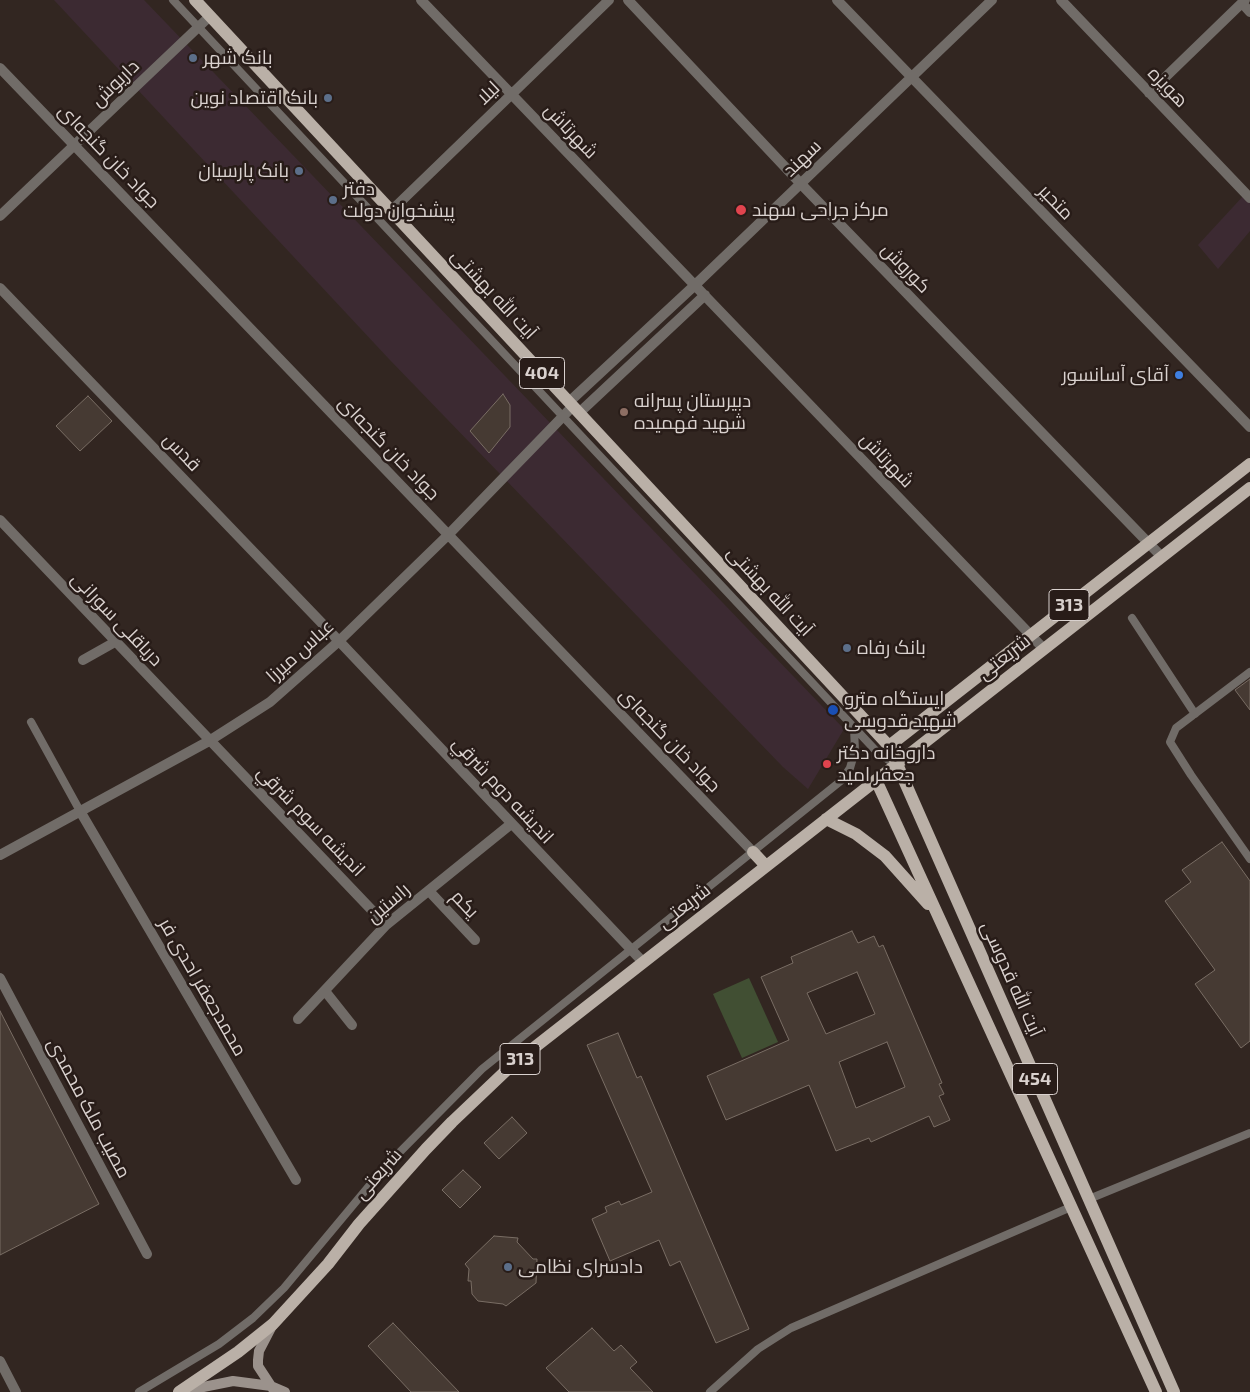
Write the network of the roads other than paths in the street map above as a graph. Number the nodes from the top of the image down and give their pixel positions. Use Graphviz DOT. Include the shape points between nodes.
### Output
graph roads {
  1 [pos="174,0"];
  2 [pos="195,0"];
  3 [pos="421,0"];
  4 [pos="609,0"];
  5 [pos="628,0"];
  6 [pos="838,0"];
  7 [pos="992,0"];
  8 [pos="1061,0"];
  9 [pos="1243,2"];
  10 [pos="1250,12"];
  11 [pos="210,16"];
  12 [pos="198,28"];
  13 [pos="0,68"];
  14 [pos="911,77"];
  15 [pos="1149,92"];
  16 [pos="511,94"];
  17 [pos="74,146"];
  18 [pos="801,184"];
  19 [pos="1250,198"];
  20 [pos="391,211"];
  21 [pos="0,216"];
  22 [pos="695,285"];
  23 [pos="0,288"];
  24 [pos="705,295"];
  25 [pos="574,407"];
  26 [pos="562,417"];
  27 [pos="1250,427"];
  28 [pos="1250,464"];
  29 [pos="1250,488"];
  30 [pos="0,520"];
  31 [pos="448,535"];
  32 [pos="1149,544"];
  33 [pos="1162,557"];
  34 [pos="1132,618"];
  35 [pos="1030,635"];
  36 [pos="339,641"];
  37 [pos="116,642"];
  38 [pos="1044,649"];
  39 [pos="83,660"];
  40 [pos="1250,672"];
  41 [pos="1195,714"];
  42 [pos="31,722"];
  43 [pos="854,728"];
  44 [pos="209,741"];
  45 [pos="889,746"];
  46 [pos="896,765"];
  47 [pos="876,780"];
  48 [pos="80,811"];
  49 [pos="826,819"];
  50 [pos="512,824"];
  51 [pos="753,852"];
  52 [pos="0,855"];
  53 [pos="1250,859"];
  54 [pos="766,866"];
  55 [pos="429,891"];
  56 [pos="938,916"];
  57 [pos="386,926"];
  58 [pos="475,940"];
  59 [pos="631,949"];
  60 [pos="643,962"];
  61 [pos="0,978"];
  62 [pos="325,991"];
  63 [pos="298,1019"];
  64 [pos="352,1025"];
  65 [pos="1250,1133"];
  66 [pos="296,1180"];
  67 [pos="1089,1199"];
  68 [pos="1071,1207"];
  69 [pos="147,1254"];
  70 [pos="273,1324"];
  71 [pos="0,1361"];
  72 [pos="273,1389"];
  73 [pos="16,1392"];
  74 [pos="139,1392"];
  75 [pos="180,1392"];
  76 [pos="285,1392"];
  77 [pos="710,1392"];
  78 [pos="1156,1392"];
  79 [pos="1174,1392"];
  1 -- 12 [label="lane"];
  2 -- 11 [label="main road, آیت الله بهشتی / 404"];
  3 -- 16 [label="street, شهرتاش"];
  4 -- 16 [label="street, لیلا"];
  5 -- 18 [label="street, کوروش"];
  6 -- 14 [label="street, متحیر"];
  7 -- 14 [label="street, سهند"];
  8 -- 15 [label="street, هویزه"];
  9 -- 10 [label="street"];
  9 -- 15 [label="street"];
  11 -- 12 [label="street, داریوش"];
  11 -- 20 [label="main road, آیت الله بهشتی / 404"];
  12 -- 17 [label="street, داریوش"];
  12 -- 26 [label="lane"];
  13 -- 17 [label="street, جواد خان گنجه‌ای"];
  14 -- 18 [label="street, سهند"];
  14 -- 27 [label="street, متحیر"];
  15 -- 19 [label="street, هویزه"];
  16 -- 20 [label="street, لیلا"];
  16 -- 22 [label="street, شهرتاش"];
  17 -- 21 [label="street, داریوش"];
  17 -- 31 [label="street, جواد خان گنجه‌ای"];
  18 -- 22 [label="street, سهند"];
  18 -- 32 [label="street, کوروش"];
  20 -- 25 [label="main road, آیت الله بهشتی / 404"];
  22 -- 24 [label="street, شهرتاش"];
  22 -- 25 [label="street, سهند"];
  23 -- 36 [label="street, قدس"];
  24 -- 25 [label="street"];
  24 -- 35 [label="street, شهرتاش"];
  25 -- 26 [label="street, عباس میرزا"];
  25 -- 45 [label="main road, آیت الله بهشتی / 404"];
  26 -- 31 [label="street, عباس میرزا"];
  26 -- 43 [label="lane"];
  28 -- 32 [label="main road, شریعتی / 313"];
  29 -- 33 [label="main road, شریعتی / 313"];
  30 -- 37 [label="street, دریاقلی سورانی"];
  31 -- 36 [label="street, عباس میرزا"];
  31 -- 51 [label="street, جواد خان گنجه‌ای"];
  32 -- 33 [label="street, کوروش"];
  32 -- 35 [label="main road, شریعتی / 313"];
  33 -- 38 [label="main road, شریعتی / 313"];
  34 -- 41 [label="lane"];
  35 -- 38 [label="street, شهرتاش"];
  35 -- 45 [label="main road, شریعتی / 313"];
  36 -- 44 [label="street, عباس میرزا" via="270,702"];
  36 -- 50 [label="street, انديشه دوم شرقي"];
  37 -- 39 [label="street"];
  37 -- 44 [label="street, دریاقلی سورانی"];
  38 -- 46 [label="main road, شریعتی / 313"];
  40 -- 41 [label="lane"];
  41 -- 53 [label="lane" via="1176,728 1170,742"];
  42 -- 48 [label="lane"];
  43 -- 46 [label="lane" via="878,753"];
  43 -- 51 [label="lane" via="855,751 842,780"];
  44 -- 48 [label="street, عباس میرزا"];
  44 -- 57 [label="street, اندیشه سوم شرقي"];
  45 -- 46 [label="main road, آیت الله قدوسی / 454"];
  46 -- 47 [label="main road, شریعتی / 313"];
  46 -- 67 [label="main road, آیت الله قدوسی / 454"];
  47 -- 49 [label="main road, شریعتی / 313"];
  47 -- 56 [label="main road, 454"];
  48 -- 52 [label="street, عباس میرزا"];
  48 -- 66 [label="street, محمدجعفر احدی فر"];
  49 -- 54 [label="main road, شریعتی / 313"];
  49 -- 56 [label="main road" via="856,834 885,856"];
  50 -- 55 [label="street, راستین"];
  50 -- 59 [label="street, انديشه دوم شرقي"];
  51 -- 54 [label="main road"];
  51 -- 59 [label="lane"];
  54 -- 60 [label="main road, شریعتی / 313"];
  55 -- 57 [label="street, راستین"];
  55 -- 58 [label="street, یکم"];
  56 -- 68 [label="main road, 454"];
  57 -- 62 [label="street, راستین"];
  59 -- 60 [label="street, انديشه دوم شرقي"];
  59 -- 74 [label="lane" via="464,1086 384,1168 308,1260 258,1313 219,1344"];
  60 -- 70 [label="main road, شریعتی / 313" via="512,1066 452,1122 378,1201 322,1271"];
  61 -- 69 [label="street, مصیب ملک محمدی"];
  62 -- 63 [label="street, راستین"];
  62 -- 64 [label="street"];
  65 -- 67 [label="lane"];
  67 -- 68 [label="main road"];
  67 -- 79 [label="main road, آیت الله قدوسی / 454"];
  68 -- 77 [label="lane" via="791,1328 758,1349"];
  68 -- 78 [label="main road, 454"];
  70 -- 72 [label="main road" via="259,1351 258,1366"];
  70 -- 75 [label="main road, شریعتی / 313"];
  71 -- 73 [label="street"];
  72 -- 75 [label="main road" via="233,1381"];
  72 -- 76 [label="main road"];
}
